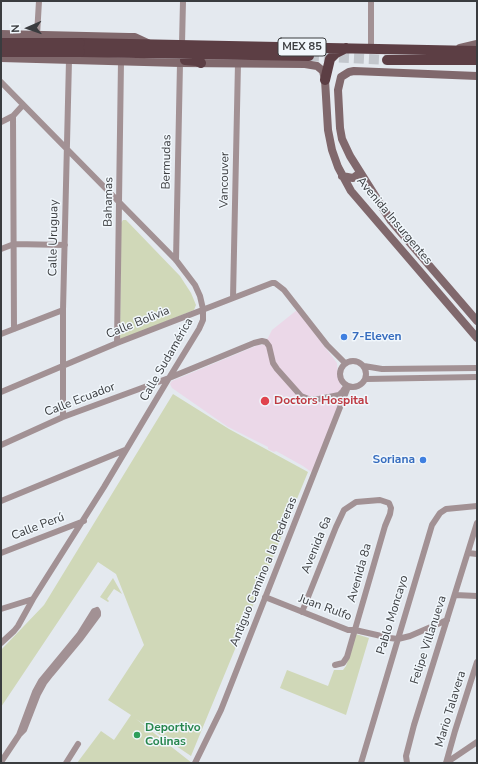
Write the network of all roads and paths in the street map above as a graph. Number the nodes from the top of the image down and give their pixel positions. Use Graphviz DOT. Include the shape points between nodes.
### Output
graph roads {
  1 [pos="39,1"];
  2 [pos="184,1"];
  3 [pos="371,1"];
  4 [pos="1,34"];
  5 [pos="14,34"];
  6 [pos="37,35"];
  7 [pos="1,43"];
  8 [pos="151,44"];
  9 [pos="182,44"];
  10 [pos="477,44"];
  11 [pos="80,48"];
  12 [pos="348,48"];
  13 [pos="371,48"];
  14 [pos="453,50"];
  15 [pos="477,51"];
  16 [pos="1,52"];
  17 [pos="140,54"];
  18 [pos="309,56"];
  19 [pos="1,58"];
  20 [pos="15,58"];
  21 [pos="69,60"];
  22 [pos="387,60"];
  23 [pos="441,60"];
  24 [pos="477,60"];
  25 [pos="121,61"];
  26 [pos="180,63"];
  27 [pos="201,63"];
  28 [pos="238,63"];
  29 [pos="477,67"];
  30 [pos="477,76"];
  31 [pos="325,80"];
  32 [pos="1,82"];
  33 [pos="22,105"];
  34 [pos="326,105"];
  35 [pos="13,116"];
  36 [pos="1,122"];
  37 [pos="340,128"];
  38 [pos="67,148"];
  39 [pos="360,173"];
  40 [pos="342,176"];
  41 [pos="351,191"];
  42 [pos="120,203"];
  43 [pos="388,217"];
  44 [pos="14,244"];
  45 [pos="65,245"];
  46 [pos="1,250"];
  47 [pos="176,260"];
  48 [pos="414,266"];
  49 [pos="233,298"];
  50 [pos="63,310"];
  51 [pos="203,310"];
  52 [pos="477,321"];
  53 [pos="14,329"];
  54 [pos="1,334"];
  55 [pos="477,338"];
  56 [pos="117,343"];
  57 [pos="345,363"];
  58 [pos="64,365"];
  59 [pos="364,366"];
  60 [pos="477,368"];
  61 [pos="477,377"];
  62 [pos="169,378"];
  63 [pos="366,379"];
  64 [pos="347,386"];
  65 [pos="1,392"];
  66 [pos="63,417"];
  67 [pos="1,445"];
  68 [pos="126,450"];
  69 [pos="1,501"];
  70 [pos="389,504"];
  71 [pos="477,506"];
  72 [pos="84,521"];
  73 [pos="477,523"];
  74 [pos="1,553"];
  75 [pos="468,553"];
  76 [pos="477,554"];
  77 [pos="455,595"];
  78 [pos="477,596"];
  79 [pos="265,597"];
  80 [pos="33,599"];
  81 [pos="1,609"];
  82 [pos="302,612"];
  83 [pos="447,620"];
  84 [pos="355,630"];
  85 [pos="398,639"];
  86 [pos="1,642"];
  87 [pos="477,662"];
  88 [pos="335,665"];
  89 [pos="19,735"];
  90 [pos="477,742"];
  91 [pos="78,744"];
  92 [pos="1,762"];
  93 [pos="66,763"];
  94 [pos="195,763"];
  95 [pos="361,763"];
  96 [pos="407,763"];
  97 [pos="446,763"];
  1 -- 6 [label="street"];
  2 -- 9 [label="street"];
  3 -- 13 [label="street"];
  4 -- 5 [label="main road"];
  5 -- 6 [label="main road"];
  5 -- 20 [label="main road" via="6,44 8,53"];
  6 -- 8 [label="main road" via="129,37"];
  7 -- 11 [label="highway, MEX 85, bridge"];
  8 -- 9 [label="highway, MEX 85"];
  8 -- 11 [label="highway, MEX 85"];
  9 -- 12 [label="highway, MEX 85"];
  10 -- 14 [label="main road, MEX 85"];
  11 -- 16 [label="highway, MEX 85, bridge"];
  11 -- 17 [label="highway, MEX 85"];
  12 -- 13 [label="highway, MEX 85"];
  12 -- 31 [label="highway" via="330,59"];
  13 -- 14 [label="highway, MEX 85"];
  14 -- 15 [label="highway, MEX 85"];
  17 -- 18 [label="highway, MEX 85"];
  17 -- 27 [label="highway" via="147,58"];
  19 -- 20 [label="main road"];
  20 -- 21 [label="main road"];
  21 -- 25 [label="main road"];
  21 -- 38 [label="street, Calle Uruguay"];
  22 -- 23 [label="highway"];
  23 -- 24 [label="highway"];
  23 -- 29 [label="highway"];
  25 -- 26 [label="main road"];
  25 -- 42 [label="street, Bahamas"];
  26 -- 27 [label="main road"];
  26 -- 47 [label="street, Bermudas"];
  27 -- 28 [label="main road"];
  28 -- 31 [label="main road" via="313,65 321,68"];
  28 -- 49 [label="street, Vancouver"];
  30 -- 37 [label="main road, Avenida Insurgentes" via="354,71 344,74 338,90"];
  31 -- 34 [label="main road, Avenida Insurgentes"];
  32 -- 33 [label="street, Calle Sudamérica"];
  33 -- 35 [label="street"];
  33 -- 38 [label="street, Calle Sudamérica"];
  34 -- 37 [label="main road" via="333,105"];
  34 -- 40 [label="main road, Avenida Insurgentes" via="332,150"];
  35 -- 36 [label="street"];
  35 -- 44 [label="street"];
  37 -- 39 [label="main road, Avenida Insurgentes" via="350,156"];
  38 -- 42 [label="street, Calle Sudamérica"];
  38 -- 45 [label="street, Calle Uruguay"];
  39 -- 40 [label="main road" via="353,178"];
  39 -- 43 [label="main road, Avenida Insurgentes"];
  40 -- 41 [label="main road, Avenida Insurgentes"];
  41 -- 43 [label="main road" via="358,193 374,212"];
  41 -- 48 [label="main road, Avenida Insurgentes"];
  42 -- 47 [label="street, Calle Sudamérica"];
  42 -- 56 [label="street, Bahamas"];
  43 -- 48 [label="main road" via="392,233 412,255"];
  43 -- 52 [label="main road, Avenida Insurgentes"];
  44 -- 45 [label="street"];
  44 -- 46 [label="street"];
  44 -- 53 [label="street"];
  45 -- 50 [label="street, Calle Uruguay"];
  47 -- 51 [label="street, Calle Sudamérica" via="195,285"];
  48 -- 55 [label="main road, Avenida Insurgentes"];
  49 -- 51 [label="street, Calle Bolivia"];
  49 -- 57 [label="street, Calle Bolivia" via="269,283 275,283 291,298 327,345"];
  50 -- 53 [label="street"];
  50 -- 58 [label="street, Calle Uruguay"];
  51 -- 56 [label="street, Calle Bolivia"];
  51 -- 62 [label="street, Calle Sudamérica" via="200,329"];
  53 -- 54 [label="street"];
  56 -- 58 [label="street, Calle Bolivia"];
  57 -- 59 [label="street" via="354,360"];
  57 -- 64 [label="street" via="340,374"];
  58 -- 65 [label="street, Calle Bolivia"];
  58 -- 66 [label="street, Calle Uruguay"];
  59 -- 60 [label="street" via="382,369"];
  59 -- 63 [label="street"];
  61 -- 63 [label="street"];
  62 -- 64 [label="street, Calle Ecuador" via="262,341 269,346 277,369 301,396 311,400 339,395"];
  62 -- 66 [label="street, Calle Ecuador"];
  62 -- 68 [label="street, Calle Sudamérica"];
  63 -- 64 [label="street" via="356,387"];
  64 -- 79 [label="street, Antiguo Camino a la Pedreras" via="310,488"];
  66 -- 67 [label="street, Calle Ecuador"];
  68 -- 69 [label="street"];
  68 -- 72 [label="street, Calle Sudamérica"];
  70 -- 82 [label="street, Avenida 6a" via="380,500 356,502 344,510"];
  70 -- 84 [label="street, Avenida 8a" via="390,514"];
  71 -- 85 [label="street, Pablo Moncayo" via="446,509 434,520"];
  72 -- 74 [label="street, Calle Perú"];
  72 -- 80 [label="street, Calle Sudamérica"];
  73 -- 75 [label="street, Felipe Villanueva"];
  75 -- 76 [label="street"];
  75 -- 77 [label="street, Felipe Villanueva"];
  77 -- 78 [label="street"];
  77 -- 83 [label="street, Felipe Villanueva"];
  79 -- 82 [label="street, Juan Rulfo"];
  79 -- 94 [label="street, Antiguo Camino a la Pedreras" via="222,710"];
  80 -- 81 [label="street"];
  80 -- 86 [label="street, Calle Sudamérica" via="14,632"];
  82 -- 84 [label="street, Juan Rulfo" via="348,630"];
  83 -- 85 [label="street, Juan Rulfo" via="414,635"];
  83 -- 96 [label="street, Felipe Villanueva" via="407,752"];
  84 -- 85 [label="street, Juan Rulfo"];
  84 -- 88 [label="street, Avenida 8a" via="345,662"];
  85 -- 95 [label="street, Pablo Moncayo"];
  87 -- 97 [label="street, Mario Talavera"];
  89 -- 89 [label="street" via="24,730 44,683 81,638 98,615 98,611 94,612 79,635 41,681 34,692"];
  89 -- 92 [label="street"];
  90 -- 97 [label="street"];
  91 -- 93 [label="street"];
}
